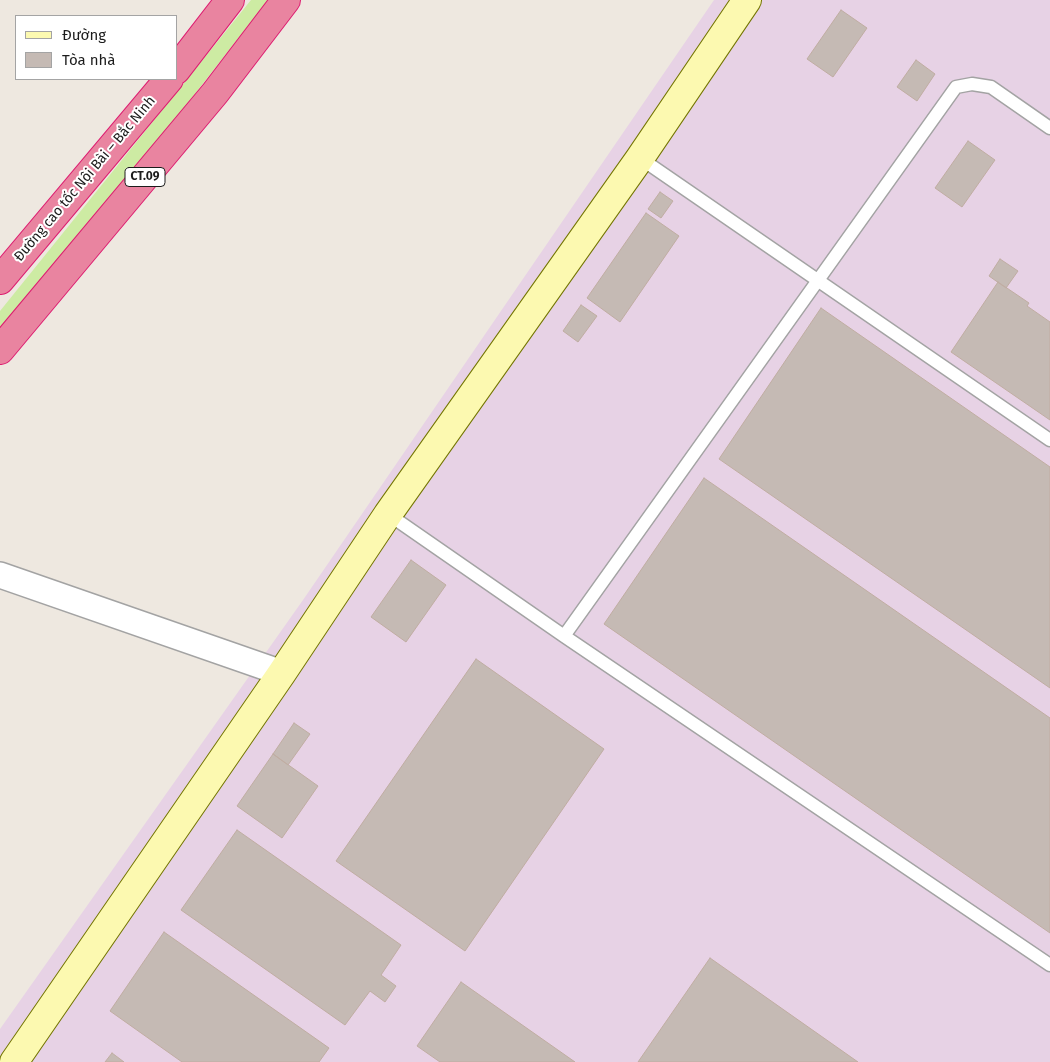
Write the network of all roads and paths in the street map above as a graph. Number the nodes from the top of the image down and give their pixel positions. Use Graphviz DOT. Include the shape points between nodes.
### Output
graph roads {
  1 [pos="230,0"];
  2 [pos="286,0"];
  3 [pos="747,0"];
  4 [pos="178,67"];
  5 [pos="168,80"];
  6 [pos="1050,128"];
  7 [pos="640,158"];
  8 [pos="0,280"];
  9 [pos="819,280"];
  10 [pos="0,350"];
  11 [pos="1050,440"];
  12 [pos="388,514"];
  13 [pos="0,575"];
  14 [pos="564,636"];
  15 [pos="282,673"];
  16 [pos="1050,965"];
  17 [pos="14,1062"];
  1 -- 4 [label="highway"];
  2 -- 10 [label="highway, CT.09" via="215,93"];
  3 -- 7 [label="street"];
  5 -- 8 [label="highway, Đường cao tốc Nội Bài – Bắc Ninh"];
  6 -- 9 [label="lane" via="990,87 972,84 956,87"];
  7 -- 9 [label="lane"];
  7 -- 12 [label="street"];
  9 -- 11 [label="lane"];
  9 -- 14 [label="lane"];
  12 -- 14 [label="lane"];
  12 -- 15 [label="street"];
  13 -- 15 [label="street"];
  14 -- 16 [label="lane"];
  15 -- 17 [label="street"];
}
